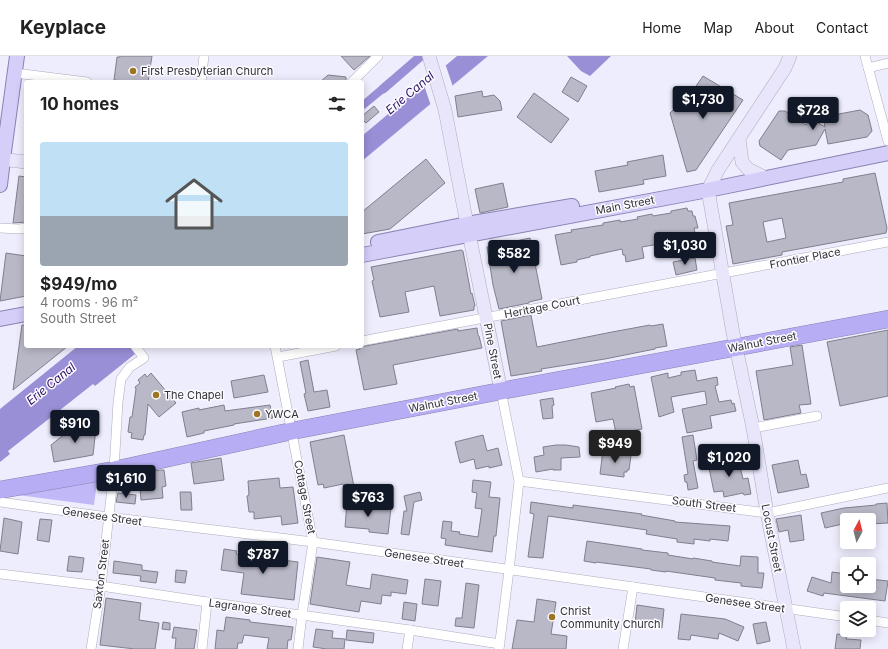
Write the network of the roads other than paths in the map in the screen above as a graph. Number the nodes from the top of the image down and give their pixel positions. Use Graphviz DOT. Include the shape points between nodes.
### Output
graph roads {
  1 [pos="17,56"];
  2 [pos="204,56"];
  3 [pos="378,56"];
  4 [pos="429,56"];
  5 [pos="790,56"];
  6 [pos="865,56"];
  7 [pos="888,63"];
  8 [pos="868,68"];
  9 [pos="15,73"];
  10 [pos="71,80"];
  11 [pos="201,80"];
  12 [pos="354,80"];
  13 [pos="739,139"];
  14 [pos="888,141"];
  15 [pos="888,146"];
  16 [pos="888,153"];
  17 [pos="1,159"];
  18 [pos="24,162"];
  19 [pos="760,175"];
  20 [pos="0,185"];
  21 [pos="710,185"];
  22 [pos="0,228"];
  23 [pos="24,228"];
  24 [pos="468,229"];
  25 [pos="888,242"];
  26 [pos="364,245"];
  27 [pos="364,255"];
  28 [pos="722,274"];
  29 [pos="24,314"];
  30 [pos="486,318"];
  31 [pos="888,318"];
  32 [pos="0,319"];
  33 [pos="364,341"];
  34 [pos="736,347"];
  35 [pos="137,348"];
  36 [pos="276,348"];
  37 [pos="325,348"];
  38 [pos="278,357"];
  39 [pos="501,390"];
  40 [pos="817,416"];
  41 [pos="753,428"];
  42 [pos="292,431"];
  43 [pos="114,470"];
  44 [pos="519,481"];
  45 [pos="888,488"];
  46 [pos="0,490"];
  47 [pos="0,502"];
  48 [pos="767,512"];
  49 [pos="108,518"];
  50 [pos="313,542"];
  51 [pos="510,570"];
  52 [pos="0,574"];
  53 [pos="101,586"];
  54 [pos="633,587"];
  55 [pos="207,602"];
  56 [pos="786,609"];
  57 [pos="302,615"];
  58 [pos="840,616"];
  59 [pos="876,621"];
  60 [pos="888,623"];
  61 [pos="410,630"];
  62 [pos="500,646"];
  63 [pos="91,649"];
  64 [pos="202,649"];
  65 [pos="298,649"];
  66 [pos="407,649"];
  67 [pos="623,649"];
  68 [pos="794,649"];
  1 -- 9 [label="main road"];
  2 -- 11 [label="street"];
  3 -- 12 [label="street"];
  4 -- 24 [label="street, Pine Street" via="445,110"];
  5 -- 13 [label="street"];
  6 -- 8 [label="street"];
  7 -- 8 [label="street"];
  8 -- 14 [label="street"];
  9 -- 10 [label="street"];
  9 -- 17 [label="main road"];
  13 -- 19 [label="street" via="742,162 748,169"];
  13 -- 21 [label="street"];
  15 -- 19 [label="main road, Main Street"];
  16 -- 19 [label="main road, Main Street"];
  17 -- 18 [label="street"];
  17 -- 20 [label="main road"];
  19 -- 21 [label="main road, Main Street"];
  21 -- 24 [label="main road, Main Street"];
  21 -- 28 [label="street, Locust Street"];
  22 -- 23 [label="street"];
  24 -- 26 [label="main road, Main Street"];
  24 -- 27 [label="main road, Main Street"];
  24 -- 30 [label="street, Pine Street"];
  25 -- 28 [label="street, Frontier Place"];
  28 -- 30 [label="street, Heritage Court"];
  28 -- 34 [label="street, Locust Street"];
  29 -- 32 [label="main road"];
  30 -- 33 [label="street, Heritage Court"];
  30 -- 39 [label="street, Pine Street"];
  31 -- 34 [label="highway, Walnut Street"];
  34 -- 39 [label="highway, Walnut Street"];
  34 -- 41 [label="street, Locust Street"];
  35 -- 43 [label="street, Saxton Street" via="144,358 130,367 121,379"];
  36 -- 38 [label="street, Cottage Street"];
  37 -- 38 [label="street"];
  38 -- 42 [label="street, Cottage Street"];
  39 -- 42 [label="highway, Walnut Street"];
  39 -- 44 [label="street, Pine Street"];
  40 -- 41 [label="street"];
  41 -- 48 [label="street, Locust Street"];
  42 -- 43 [label="highway, Walnut Street"];
  42 -- 50 [label="street, Cottage Street"];
  43 -- 46 [label="highway, Walnut Street"];
  43 -- 49 [label="street, Saxton Street"];
  44 -- 48 [label="street, South Street"];
  44 -- 51 [label="street, Pine Street"];
  45 -- 48 [label="street, South Street"];
  47 -- 49 [label="street, Genesee Street"];
  48 -- 56 [label="street, Locust Street"];
  49 -- 50 [label="street, Genesee Street"];
  49 -- 53 [label="street, Saxton Street"];
  50 -- 51 [label="street, Genesee Street"];
  50 -- 57 [label="street, Cottage Street"];
  51 -- 54 [label="street, Genesee Street"];
  51 -- 62 [label="street, Pine Street"];
  52 -- 53 [label="street, Lagrange Street"];
  53 -- 55 [label="street, Lagrange Street"];
  53 -- 63 [label="street, Saxton Street"];
  54 -- 56 [label="street, Genesee Street"];
  54 -- 67 [label="street"];
  55 -- 57 [label="street, Lagrange Street"];
  55 -- 64 [label="street"];
  56 -- 58 [label="street, Genesee Street"];
  56 -- 68 [label="street, Locust Street"];
  57 -- 61 [label="street, Lagrange Street"];
  57 -- 65 [label="street, Cottage Street"];
  59 -- 60 [label="street"];
  61 -- 62 [label="street, Lagrange Street"];
  61 -- 66 [label="street"];
}
